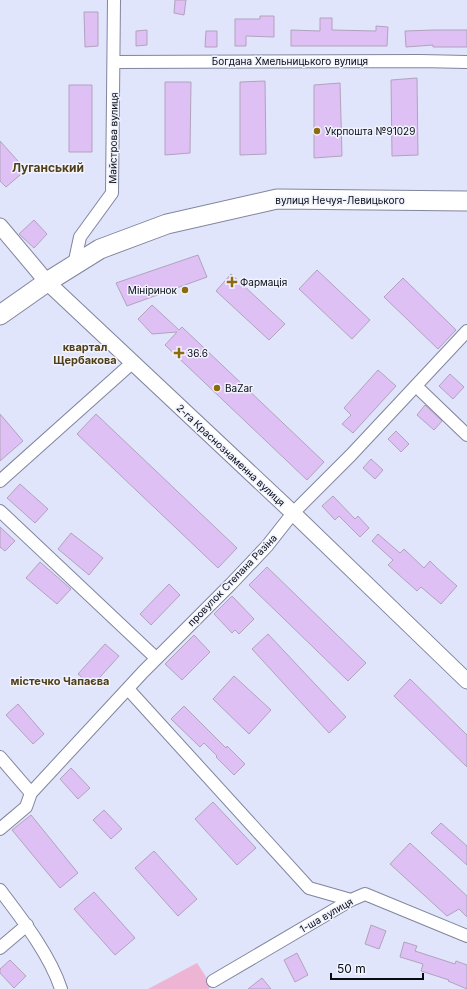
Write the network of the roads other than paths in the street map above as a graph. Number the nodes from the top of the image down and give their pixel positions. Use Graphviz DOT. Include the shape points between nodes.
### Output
graph roads {
  1 [pos="114,0"];
  2 [pos="114,62"];
  3 [pos="467,62"];
  4 [pos="467,201"];
  5 [pos="0,226"];
  6 [pos="74,265"];
  7 [pos="47,282"];
  8 [pos="0,315"];
  9 [pos="467,331"];
  10 [pos="132,363"];
  11 [pos="416,386"];
  12 [pos="467,435"];
  13 [pos="0,481"];
  14 [pos="0,511"];
  15 [pos="293,513"];
  16 [pos="156,658"];
  17 [pos="467,680"];
  18 [pos="128,689"];
  19 [pos="0,757"];
  20 [pos="31,793"];
  21 [pos="0,829"];
  22 [pos="0,890"];
  23 [pos="351,900"];
  24 [pos="27,925"];
  25 [pos="467,936"];
  26 [pos="0,948"];
  27 [pos="214,981"];
  28 [pos="61,989"];
  1 -- 2 [label="street, Майстрова вулиця"];
  2 -- 3 [label="street, Богдана Хмельницького вулиця"];
  2 -- 6 [label="street, Майстрова вулиця" via="112,193 80,237"];
  4 -- 6 [label="main road, вулиця Нечуя-Левицького" via="278,199 167,224 100,248"];
  5 -- 7 [label="street, 2-га Краснознаменна вулиця"];
  6 -- 7 [label="main road, вулиця Нечуя-Левицького"];
  7 -- 8 [label="main road, вулиця Нечуя-Левицького"];
  7 -- 10 [label="street, 2-га Краснознаменна вулиця"];
  9 -- 11 [label="street, провулок Степана Разіна"];
  10 -- 13 [label="street"];
  10 -- 15 [label="street, 2-га Краснознаменна вулиця"];
  11 -- 12 [label="street"];
  11 -- 15 [label="street, провулок Степана Разіна"];
  14 -- 16 [label="street"];
  15 -- 16 [label="street, провулок Степана Разіна" via="235,580"];
  15 -- 17 [label="street, 2-га Краснознаменна вулиця"];
  16 -- 18 [label="street, провулок Степана Разіна"];
  18 -- 20 [label="street, провулок Степана Разіна"];
  18 -- 23 [label="street" via="309,888"];
  19 -- 20 [label="street"];
  20 -- 21 [label="street, провулок Степана Разіна" via="26,807"];
  22 -- 24 [label="street"];
  23 -- 25 [label="street, 1-ша вулиця" via="365,894"];
  23 -- 27 [label="street, 1-ша вулиця"];
  24 -- 26 [label="street"];
  24 -- 28 [label="street"];
}
